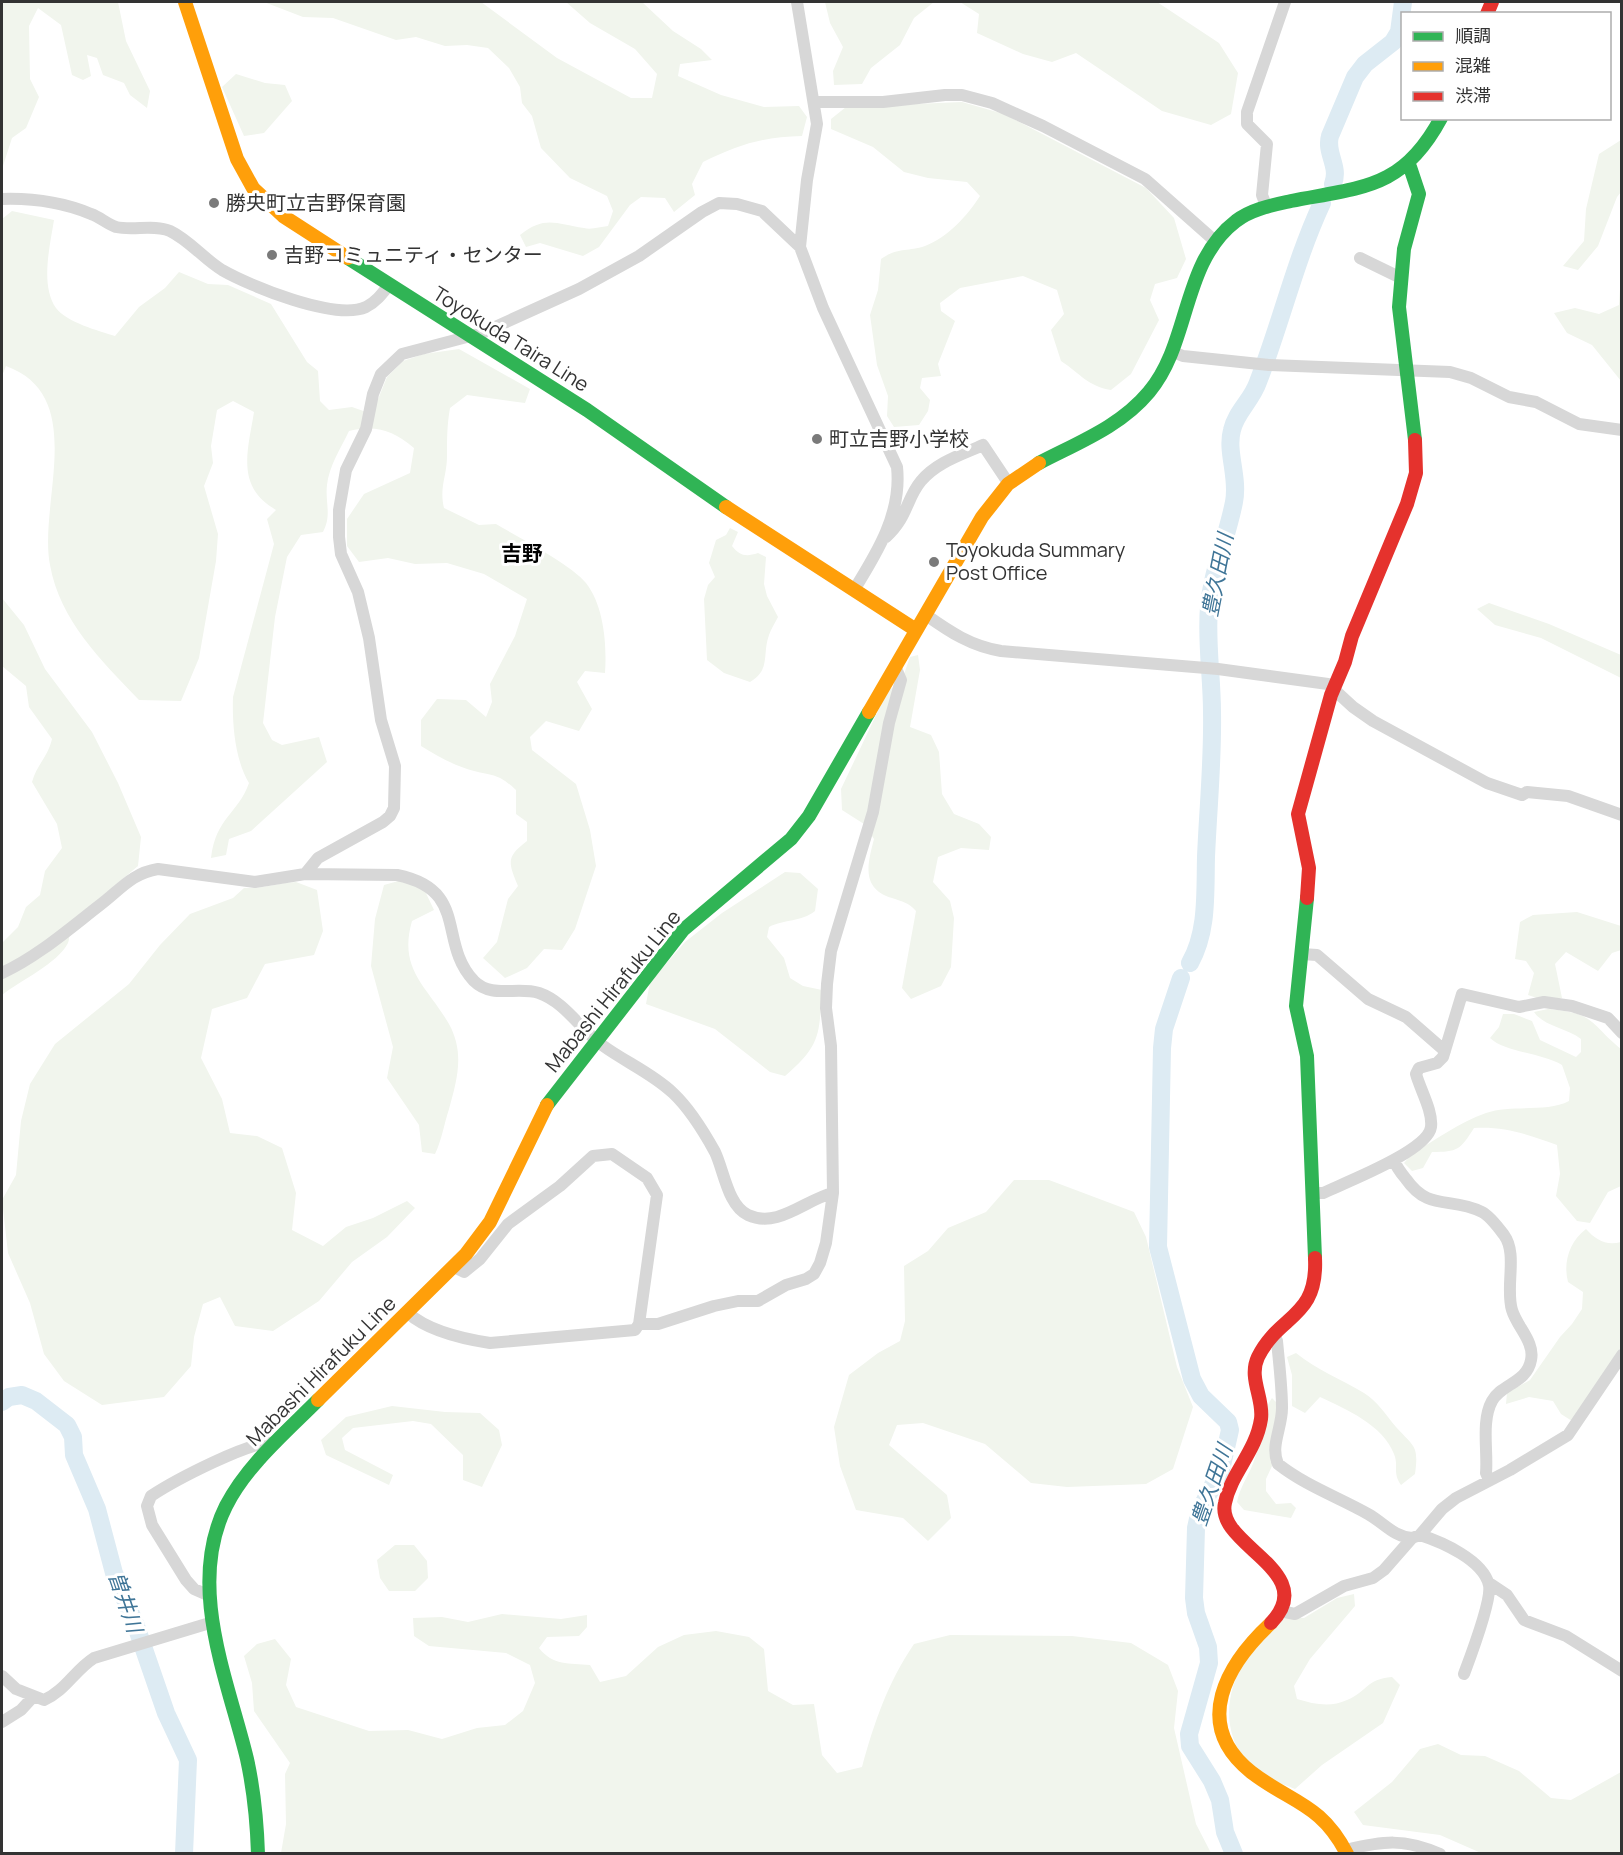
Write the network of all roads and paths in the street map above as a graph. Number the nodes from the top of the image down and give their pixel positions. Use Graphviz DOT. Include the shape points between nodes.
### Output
graph roads {
  1 [pos="185,2"];
  2 [pos="797,2"];
  3 [pos="1285,2"];
  4 [pos="815,102"];
  5 [pos="1440,120"];
  6 [pos="1410,167"];
  7 [pos="2,199"];
  8 [pos="1267,208"];
  9 [pos="1215,241"];
  10 [pos="800,247"];
  11 [pos="1360,258"];
  12 [pos="1401,278"];
  13 [pos="389,285"];
  14 [pos="470,337"];
  15 [pos="1173,352"];
  16 [pos="1405,372"];
  17 [pos="1622,430"];
  18 [pos="1009,484"];
  19 [pos="886,537"];
  20 [pos="854,590"];
  21 [pos="926,615"];
  22 [pos="916,630"];
  23 [pos="896,666"];
  24 [pos="1334,688"];
  25 [pos="1622,815"];
  26 [pos="305,874"];
  27 [pos="1302,954"];
  28 [pos="2,974"];
  29 [pos="1622,1033"];
  30 [pos="596,1040"];
  31 [pos="1445,1051"];
  32 [pos="1394,1160"];
  33 [pos="833,1193"];
  34 [pos="1313,1193"];
  35 [pos="454,1267"];
  36 [pos="408,1313"];
  37 [pos="639,1324"];
  38 [pos="1275,1337"];
  39 [pos="1622,1355"];
  40 [pos="276,1443"];
  41 [pos="1489,1480"];
  42 [pos="1416,1536"];
  43 [pos="1489,1583"];
  44 [pos="210,1596"];
  45 [pos="1280,1611"];
  46 [pos="213,1622"];
  47 [pos="1622,1671"];
  48 [pos="1464,1674"];
  49 [pos="2,1676"];
  50 [pos="32,1698"];
  51 [pos="2,1722"];
  52 [pos="1347,1852"];
  53 [pos="258,1854"];
  54 [pos="1440,1854"];
  1 -- 13 [label="main road, Toyokuda Taira Line" via="231,144 253,188 283,216"];
  2 -- 4 [label="street"];
  3 -- 8 [label="street" via="1247,112 1247,124 1267,144 1262,195"];
  4 -- 9 [label="street" via="883,102 953,95 992,103 1145,179"];
  4 -- 10 [label="street" via="816,139"];
  5 -- 6 [label="main road, Mabashi Hirafuku Line"];
  6 -- 8 [label="main road, Mabashi Hirafuku Line" via="1388,180"];
  6 -- 12 [label="main road" via="1419,194 1404,249"];
  7 -- 13 [label="street" via="57,202 95,215 113,226 170,231 240,280 276,296 306,303 348,310 365,307"];
  8 -- 9 [label="main road, Mabashi Hirafuku Line" via="1235,221"];
  9 -- 15 [label="main road, Mabashi Hirafuku Line" via="1200,271"];
  10 -- 14 [label="street" via="762,211 719,203 639,256 589,283"];
  10 -- 19 [label="street" via="823,308 897,467"];
  11 -- 12 [label="street"];
  12 -- 16 [label="main road" via="1399,307"];
  13 -- 14 [label="main road, Toyokuda Taira Line"];
  14 -- 20 [label="main road, Toyokuda Taira Line" via="594,415"];
  14 -- 26 [label="street" via="402,354 393,361 381,374 366,429 346,470 339,510 340,554 358,592 396,784 390,816 318,858"];
  15 -- 16 [label="street" via="1264,365"];
  15 -- 18 [label="main road, Mabashi Hirafuku Line" via="1155,384 1132,411 1103,432 1041,462"];
  16 -- 17 [label="street" via="1461,374 1496,393 1536,402 1579,424"];
  16 -- 24 [label="main road" via="1416,473"];
  18 -- 19 [label="street" via="982,445 928,474 920,482 900,525"];
  18 -- 21 [label="main road, Mabashi Hirafuku Line" via="988,508"];
  19 -- 20 [label="street"];
  20 -- 22 [label="main road, Toyokuda Taira Line"];
  21 -- 22 [label="main road, Mabashi Hirafuku Line"];
  21 -- 24 [label="street" via="977,647 1319,681"];
  22 -- 23 [label="main road, Mabashi Hirafuku Line"];
  23 -- 30 [label="main road, Mabashi Hirafuku Line" via="832,780 791,839 683,930"];
  23 -- 33 [label="street" via="901,680 873,812 831,951 827,984"];
  24 -- 25 [label="street" via="1363,715 1487,783 1521,795 1539,792 1568,796"];
  24 -- 27 [label="main road" via="1298,814 1309,868"];
  26 -- 28 [label="street" via="255,882 158,869 144,871"];
  26 -- 30 [label="street" via="397,875 422,882 445,906 457,952 474,981 495,991 519,989 542,994"];
  27 -- 31 [label="street" via="1317,955 1368,999 1406,1017"];
  27 -- 34 [label="main road" via="1296,1006 1307,1056"];
  29 -- 31 [label="street" via="1608,1018 1572,1006 1544,1002 1519,1007 1462,994"];
  30 -- 33 [label="street" via="674,1094 715,1152 737,1208 749,1216 786,1215"];
  30 -- 35 [label="main road, Mabashi Hirafuku Line" via="537,1123 490,1222"];
  31 -- 32 [label="street" via="1437,1063 1424,1065 1416,1074 1431,1128 1420,1142"];
  32 -- 34 [label="street" via="1323,1193"];
  32 -- 41 [label="street" via="1421,1197 1485,1213 1505,1236 1509,1250 1509,1298 1530,1346 1531,1360 1526,1374 1493,1399 1488,1410"];
  33 -- 37 [label="street" via="826,1243 814,1274 758,1301 738,1301 658,1324"];
  34 -- 38 [label="main road" via="1314,1290 1296,1319"];
  35 -- 36 [label="main road, Mabashi Hirafuku Line"];
  35 -- 37 [label="street" via="464,1272 480,1259 508,1224 593,1156 612,1154 647,1178 657,1195"];
  36 -- 37 [label="street" via="417,1321 490,1343 624,1333 635,1330"];
  36 -- 40 [label="main road, Mabashi Hirafuku Line"];
  38 -- 42 [label="street" via="1282,1406 1275,1446 1278,1464 1324,1493 1370,1515 1395,1534"];
  38 -- 45 [label="main road" via="1258,1357 1254,1369 1261,1398 1260,1420 1249,1457 1227,1497 1223,1514 1235,1533 1279,1575 1283,1589"];
  39 -- 41 [label="street" via="1573,1430"];
  40 -- 44 [label="main road, Mabashi Hirafuku Line" via="242,1481 223,1513 212,1554"];
  40 -- 44 [label="street" via="267,1441 242,1450 151,1496 147,1506 152,1525 186,1580 194,1589"];
  41 -- 42 [label="street" via="1442,1509"];
  42 -- 43 [label="street" via="1457,1550"];
  42 -- 45 [label="street" via="1373,1578 1344,1586 1295,1614"];
  43 -- 47 [label="street" via="1507,1595 1524,1620 1566,1636"];
  43 -- 48 [label="street" via="1489,1598"];
  44 -- 46 [label="main road, Mabashi Hirafuku Line"];
  45 -- 52 [label="main road" via="1244,1649 1233,1668 1220,1707 1222,1733 1251,1773 1328,1819"];
  46 -- 50 [label="street" via="94,1658 81,1666 55,1695 44,1700"];
  46 -- 53 [label="main road, Mabashi Hirafuku Line" via="254,1795"];
  49 -- 50 [label="street"];
  50 -- 51 [label="street"];
  52 -- 54 [label="street" via="1379,1842 1398,1841"];
}
